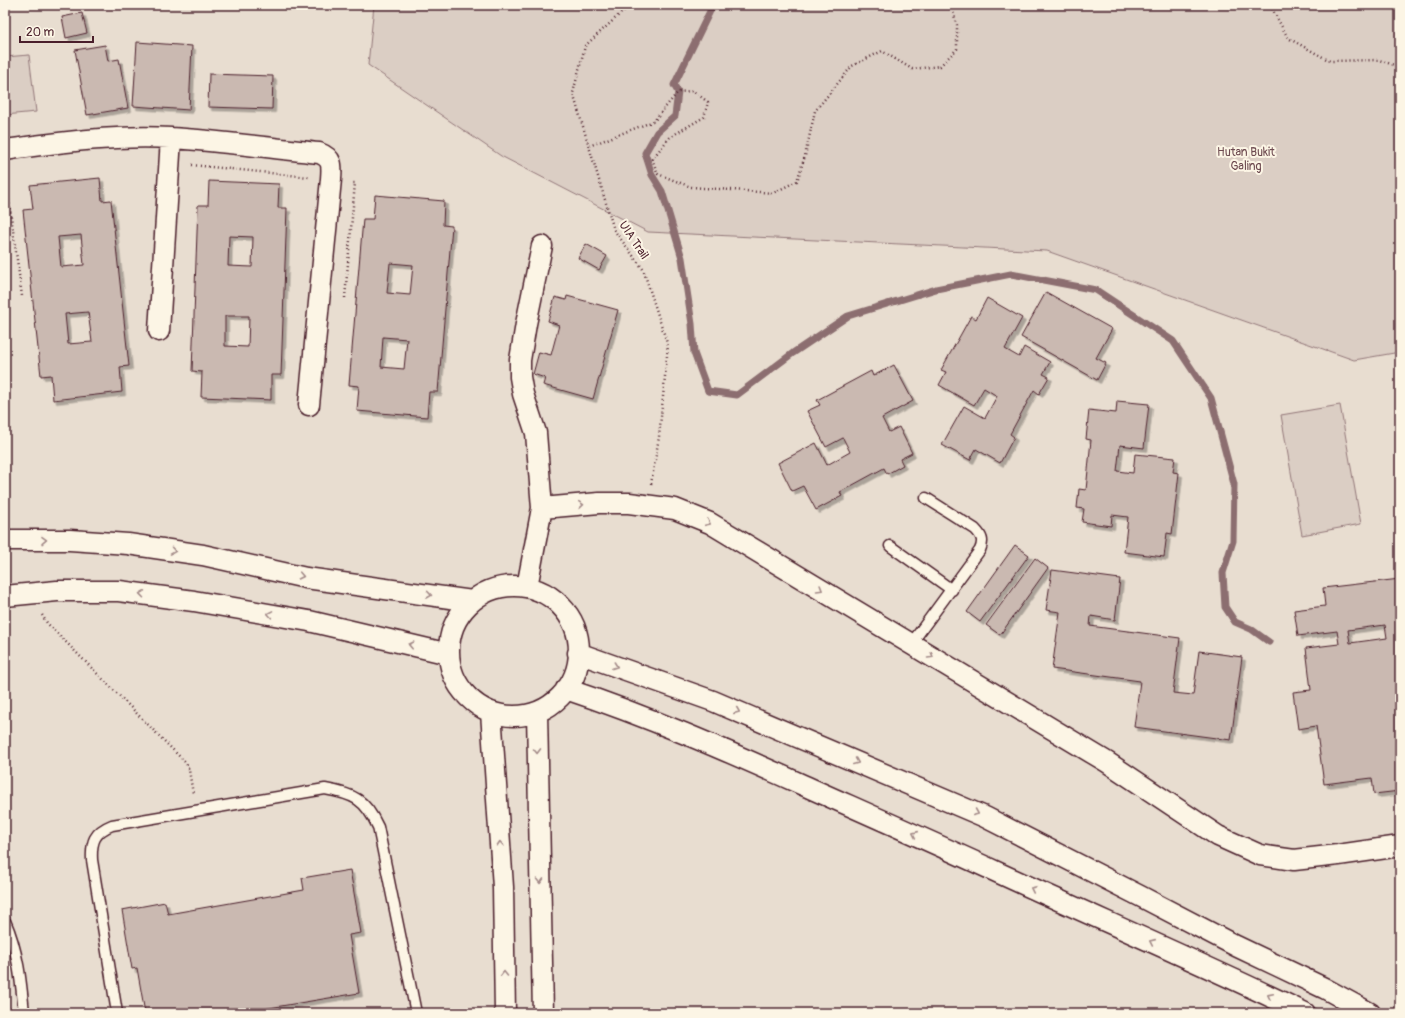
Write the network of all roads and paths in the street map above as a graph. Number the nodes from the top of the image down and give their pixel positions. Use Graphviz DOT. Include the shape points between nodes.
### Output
graph roads {
  1 [pos="630,5"];
  2 [pos="951,5"];
  3 [pos="1270,5"];
  4 [pos="1400,67"];
  5 [pos="171,138"];
  6 [pos="589,146"];
  7 [pos="5,150"];
  8 [pos="168,164"];
  9 [pos="5,172"];
  10 [pos="331,180"];
  11 [pos="542,246"];
  12 [pos="22,296"];
  13 [pos="345,298"];
  14 [pos="159,331"];
  15 [pos="309,405"];
  16 [pos="926,498"];
  17 [pos="647,506"];
  18 [pos="542,508"];
  19 [pos="5,540"];
  20 [pos="890,546"];
  21 [pos="527,587"];
  22 [pos="952,590"];
  23 [pos="35,593"];
  24 [pos="5,596"];
  25 [pos="472,601"];
  26 [pos="911,644"];
  27 [pos="578,653"];
  28 [pos="449,654"];
  29 [pos="566,689"];
  30 [pos="491,712"];
  31 [pos="537,712"];
  32 [pos="195,811"];
  33 [pos="1400,846"];
  34 [pos="5,921"];
  35 [pos="24,1013"];
  36 [pos="117,1013"];
  37 [pos="416,1013"];
  38 [pos="505,1013"];
  39 [pos="543,1013"];
  40 [pos="1305,1013"];
  41 [pos="1370,1013"];
  1 -- 6 [label="path, UIA Trail" via="585,46 573,93"];
  2 -- 6 [label="path" via="957,26 957,49 940,66 912,69 882,51 852,66 815,110 797,181 773,193 692,187 658,174 652,158 670,137 704,117 708,102 693,91 678,92 654,121"];
  3 -- 4 [label="path" via="1288,38 1330,61 1379,60"];
  5 -- 7 [label="street" via="109,138"];
  5 -- 8 [label="street"];
  5 -- 10 [label="street" via="319,153 325,155 332,164"];
  6 -- 17 [label="path, UIA Trail" via="614,230 643,269 668,346 659,437"];
  8 -- 10 [label="path"];
  8 -- 14 [label="street"];
  9 -- 12 [label="path"];
  10 -- 13 [label="path" via="355,183"];
  10 -- 15 [label="street"];
  11 -- 18 [label="street" via="520,366 523,394 536,433"];
  16 -- 22 [label="lane" via="975,529 983,538 980,550"];
  18 -- 17 [label="street, one-way" via="599,503"];
  17 -- 26 [label="street, one-way" via="674,509 710,523"];
  18 -- 21 [label="street"];
  19 -- 25 [label="street, one-way" via="70,540 128,544 203,555 306,578"];
  20 -- 22 [label="lane"];
  21 -- 25 [label="street" via="498,588"];
  21 -- 27 [label="street" via="542,592 564,611 577,638"];
  22 -- 26 [label="lane"];
  23 -- 24 [label="street"];
  28 -- 23 [label="street, one-way" via="309,621 194,601 119,591"];
  23 -- 32 [label="path" via="47,622 186,763"];
  25 -- 28 [label="street" via="461,612 454,625"];
  26 -- 33 [label="street, one-way" via="1107,762 1218,836 1260,855 1294,860"];
  27 -- 29 [label="street" via="577,666"];
  27 -- 41 [label="street, one-way" via="713,701 985,817"];
  28 -- 30 [label="street" via="452,669 466,695"];
  29 -- 31 [label="street" via="553,702"];
  40 -- 29 [label="street, one-way" via="735,754 613,704"];
  30 -- 31 [label="street" via="522,716"];
  38 -- 30 [label="street, one-way" via="503,887"];
  31 -- 39 [label="street, one-way"];
  32 -- 36 [label="lane" via="112,825 102,829 91,848"];
  32 -- 37 [label="lane" via="325,789 344,792 357,799 370,811 378,827"];
  34 -- 35 [label="lane" via="12,938 21,978"];
}
